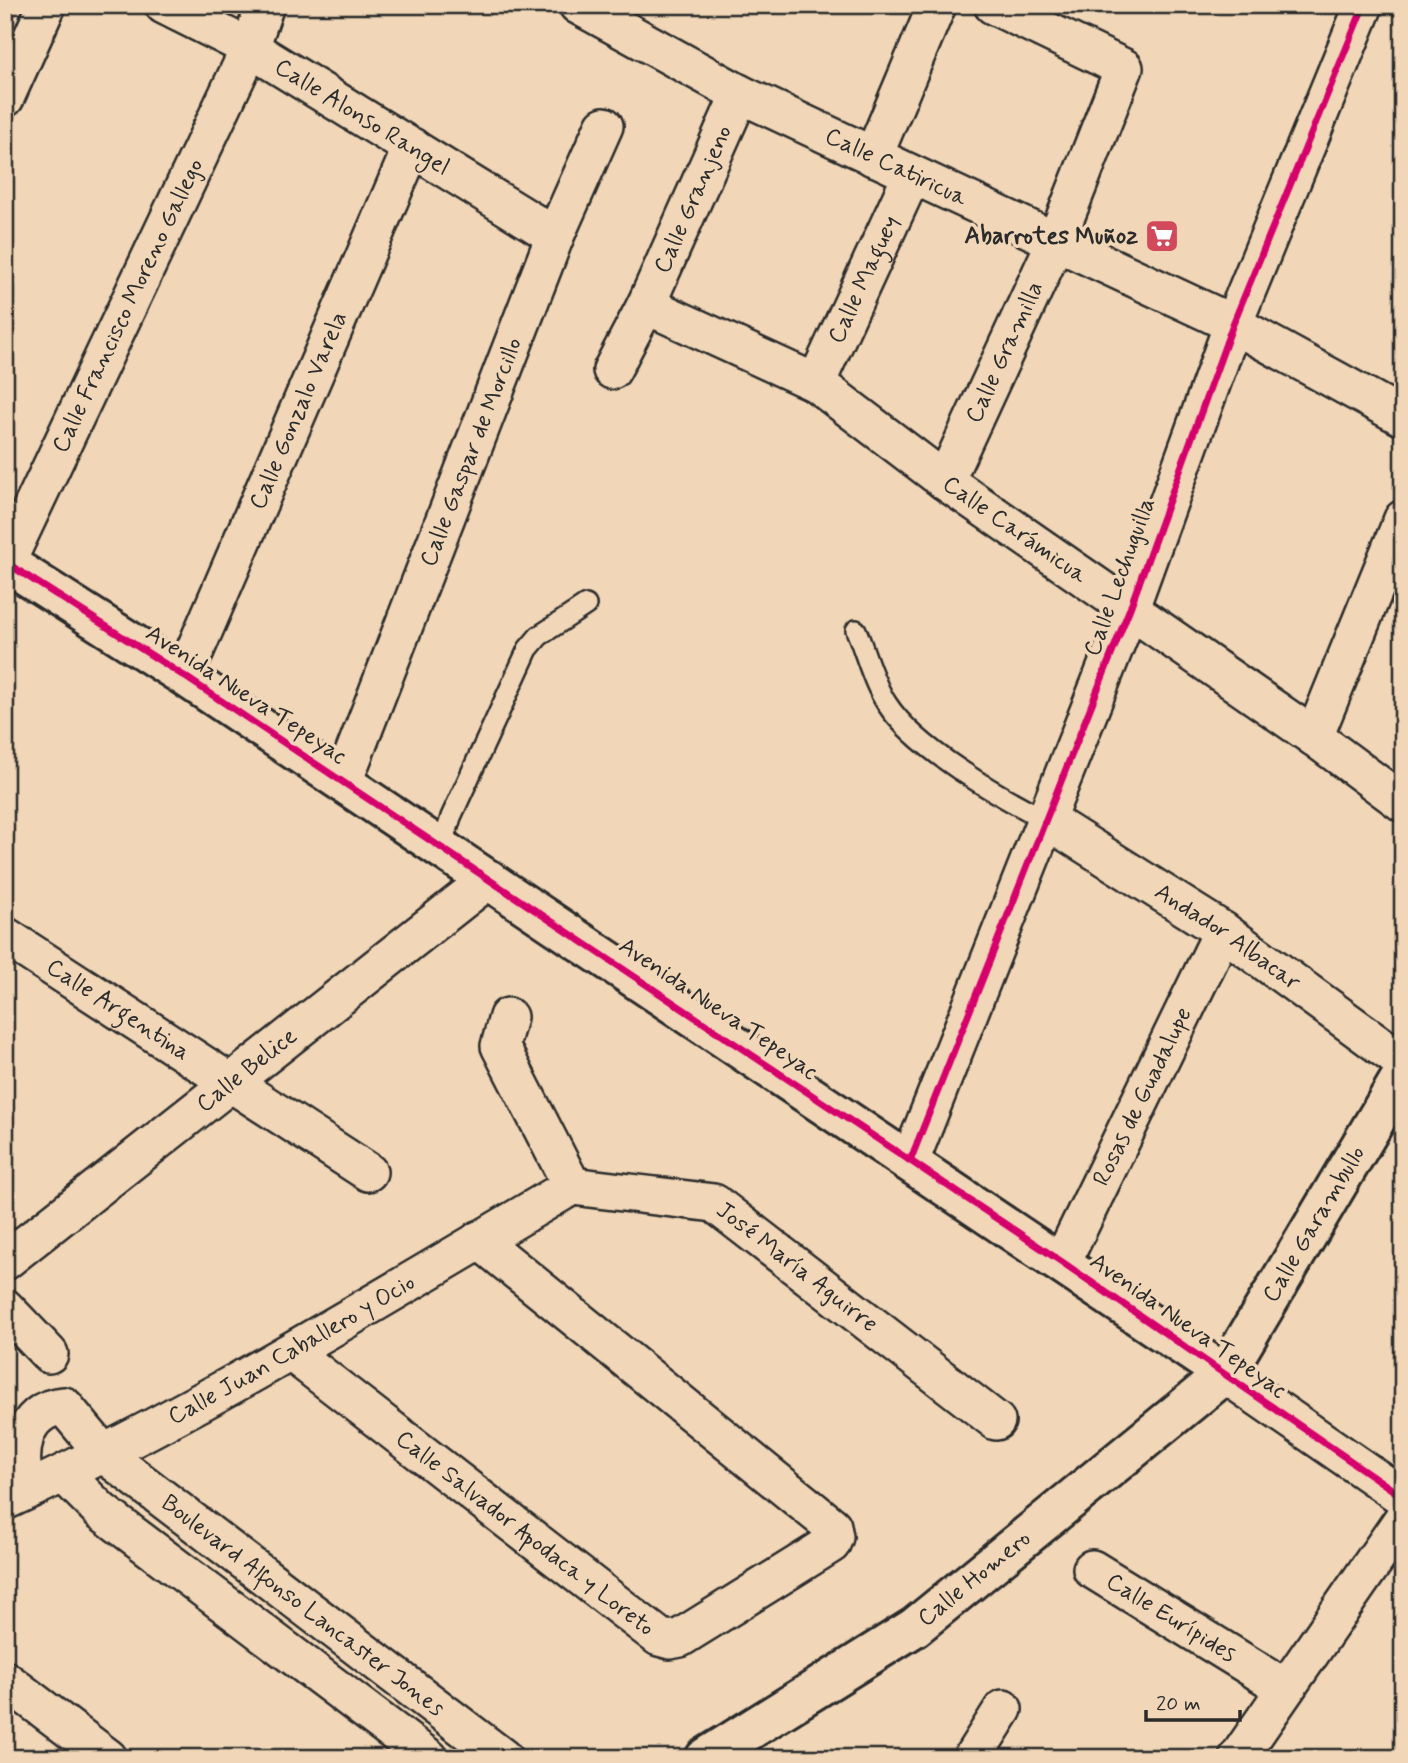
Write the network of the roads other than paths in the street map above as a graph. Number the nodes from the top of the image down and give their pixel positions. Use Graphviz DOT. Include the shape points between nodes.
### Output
graph roads {
  1 [pos="47,5"];
  2 [pos="164,5"];
  3 [pos="265,5"];
  4 [pos="937,5"];
  5 [pos="993,5"];
  6 [pos="1364,5"];
  7 [pos="590,8"];
  8 [pos="250,48"];
  9 [pos="740,94"];
  10 [pos="5,98"];
  11 [pos="604,126"];
  12 [pos="412,147"];
  13 [pos="873,157"];
  14 [pos="912,174"];
  15 [pos="555,236"];
  16 [pos="1056,241"];
  17 [pos="646,305"];
  18 [pos="1233,324"];
  19 [pos="612,370"];
  20 [pos="816,383"];
  21 [pos="1403,417"];
  22 [pos="945,481"];
  23 [pos="1403,519"];
  24 [pos="6,564"];
  25 [pos="586,605"];
  26 [pos="1130,608"];
  27 [pos="856,630"];
  28 [pos="184,676"];
  29 [pos="1314,737"];
  30 [pos="344,782"];
  31 [pos="1403,803"];
  32 [pos="1047,820"];
  33 [pos="442,848"];
  34 [pos="489,879"];
  35 [pos="1223,931"];
  36 [pos="5,936"];
  37 [pos="508,1017"];
  38 [pos="1403,1062"];
  39 [pos="1403,1074"];
  40 [pos="231,1082"];
  41 [pos="911,1161"];
  42 [pos="368,1172"];
  43 [pos="572,1186"];
  44 [pos="479,1240"];
  45 [pos="5,1261"];
  46 [pos="1062,1262"];
  47 [pos="5,1308"];
  48 [pos="291,1352"];
  49 [pos="49,1354"];
  50 [pos="1225,1374"];
  51 [pos="996,1421"];
  52 [pos="104,1454"];
  53 [pos="64,1474"];
  54 [pos="16,1495"];
  55 [pos="1400,1495"];
  56 [pos="1092,1569"];
  57 [pos="320,1618"];
  58 [pos="292,1654"];
  59 [pos="5,1680"];
  60 [pos="1285,1688"];
  61 [pos="1003,1709"];
  62 [pos="986,1753"];
  63 [pos="108,1758"];
  64 [pos="429,1758"];
  65 [pos="503,1758"];
  66 [pos="705,1758"];
  67 [pos="1238,1758"];
  1 -- 10 [label="street"];
  2 -- 8 [label="street, Calle Alonso Rangel"];
  3 -- 8 [label="street, Calle Francisco Moreno Gallego"];
  4 -- 13 [label="street"];
  5 -- 16 [label="street, Calle Gramilla" via="1124,68"];
  6 -- 18 [label="street, Calle Lechuguilla"];
  7 -- 9 [label="street, Calle Catiricua"];
  8 -- 12 [label="street, Calle Alonso Rangel"];
  8 -- 24 [label="street, Calle Francisco Moreno Gallego"];
  9 -- 13 [label="street, Calle Catiricua"];
  9 -- 17 [label="street, Calle Granjeno"];
  11 -- 15 [label="street, Calle Gaspar de Morcillo"];
  12 -- 15 [label="street, Calle Alonso Rangel"];
  12 -- 28 [label="street, Calle Gonzalo Varela"];
  13 -- 14 [label="street, Calle Catiricua"];
  14 -- 16 [label="street, Calle Catiricua"];
  14 -- 20 [label="street, Calle Maguey"];
  15 -- 30 [label="street, Calle Gaspar de Morcillo"];
  16 -- 18 [label="street, Calle Catiricua"];
  16 -- 22 [label="street, Calle Gramilla"];
  17 -- 19 [label="street, Calle Granjeno"];
  17 -- 20 [label="street, Calle Carámicua"];
  18 -- 21 [label="street, Calle Catiricua"];
  18 -- 26 [label="street, Calle Lechuguilla"];
  20 -- 22 [label="street, Calle Carámicua"];
  22 -- 26 [label="street, Calle Carámicua"];
  23 -- 29 [label="street"];
  24 -- 28 [label="street, Avenida Nueva Tepeyac"];
  25 -- 33 [label="lane" via="539,636 528,649 451,817"];
  26 -- 29 [label="street, Calle Carámicua"];
  26 -- 32 [label="street, Calle Lechuguilla"];
  27 -- 32 [label="lane" via="887,705 927,746"];
  28 -- 30 [label="street, Avenida Nueva Tepeyac"];
  29 -- 31 [label="street, Calle Carámicua"];
  30 -- 33 [label="street, Avenida Nueva Tepeyac"];
  32 -- 35 [label="street, Andador Albacar"];
  32 -- 41 [label="street, Calle Lechuguilla"];
  33 -- 34 [label="street, Avenida Nueva Tepeyac"];
  34 -- 40 [label="street, Calle Belice"];
  34 -- 41 [label="street, Avenida Nueva Tepeyac"];
  35 -- 38 [label="street, Andador Albacar"];
  35 -- 46 [label="street, Rosas de Guadalupe"];
  36 -- 40 [label="street, Calle Argentina"];
  37 -- 43 [label="street" via="500,1046"];
  39 -- 50 [label="street, Calle Garambullo"];
  40 -- 42 [label="street, Calle Argentina"];
  40 -- 45 [label="street, Calle Belice"];
  41 -- 46 [label="street, Avenida Nueva Tepeyac"];
  43 -- 44 [label="street, Calle Juan Caballero y Ocio"];
  43 -- 51 [label="street, José María Aguirre" via="714,1203"];
  44 -- 48 [label="street, Calle Juan Caballero y Ocio"];
  44 -- 48 [label="street, Calle Salvador Apodaca y Loreto" via="832,1527 831,1544 680,1638 659,1637"];
  46 -- 50 [label="street, Avenida Nueva Tepeyac"];
  47 -- 49 [label="street"];
  48 -- 52 [label="street, Calle Juan Caballero y Ocio"];
  50 -- 55 [label="street, Avenida Nueva Tepeyac"];
  50 -- 66 [label="street, Calle Homero" via="915,1627"];
  52 -- 53 [label="street, Calle Juan Caballero y Ocio"];
  52 -- 54 [label="street, Boulevard Alfonso Lancaster Jones" via="65,1406 50,1407 33,1422 22,1444"];
  52 -- 57 [label="street, Boulevard Alfonso Lancaster Jones"];
  53 -- 54 [label="street, Calle Juan Caballero y Ocio"];
  53 -- 58 [label="street, Boulevard Alfonso Lancaster Jones" via="101,1511"];
  55 -- 60 [label="street"];
  56 -- 60 [label="street, Calle Eurípides"];
  57 -- 58 [label="street"];
  57 -- 65 [label="street, Boulevard Alfonso Lancaster Jones"];
  58 -- 64 [label="street, Boulevard Alfonso Lancaster Jones"];
  59 -- 63 [label="street"];
  60 -- 67 [label="street"];
  61 -- 62 [label="street"];
}
